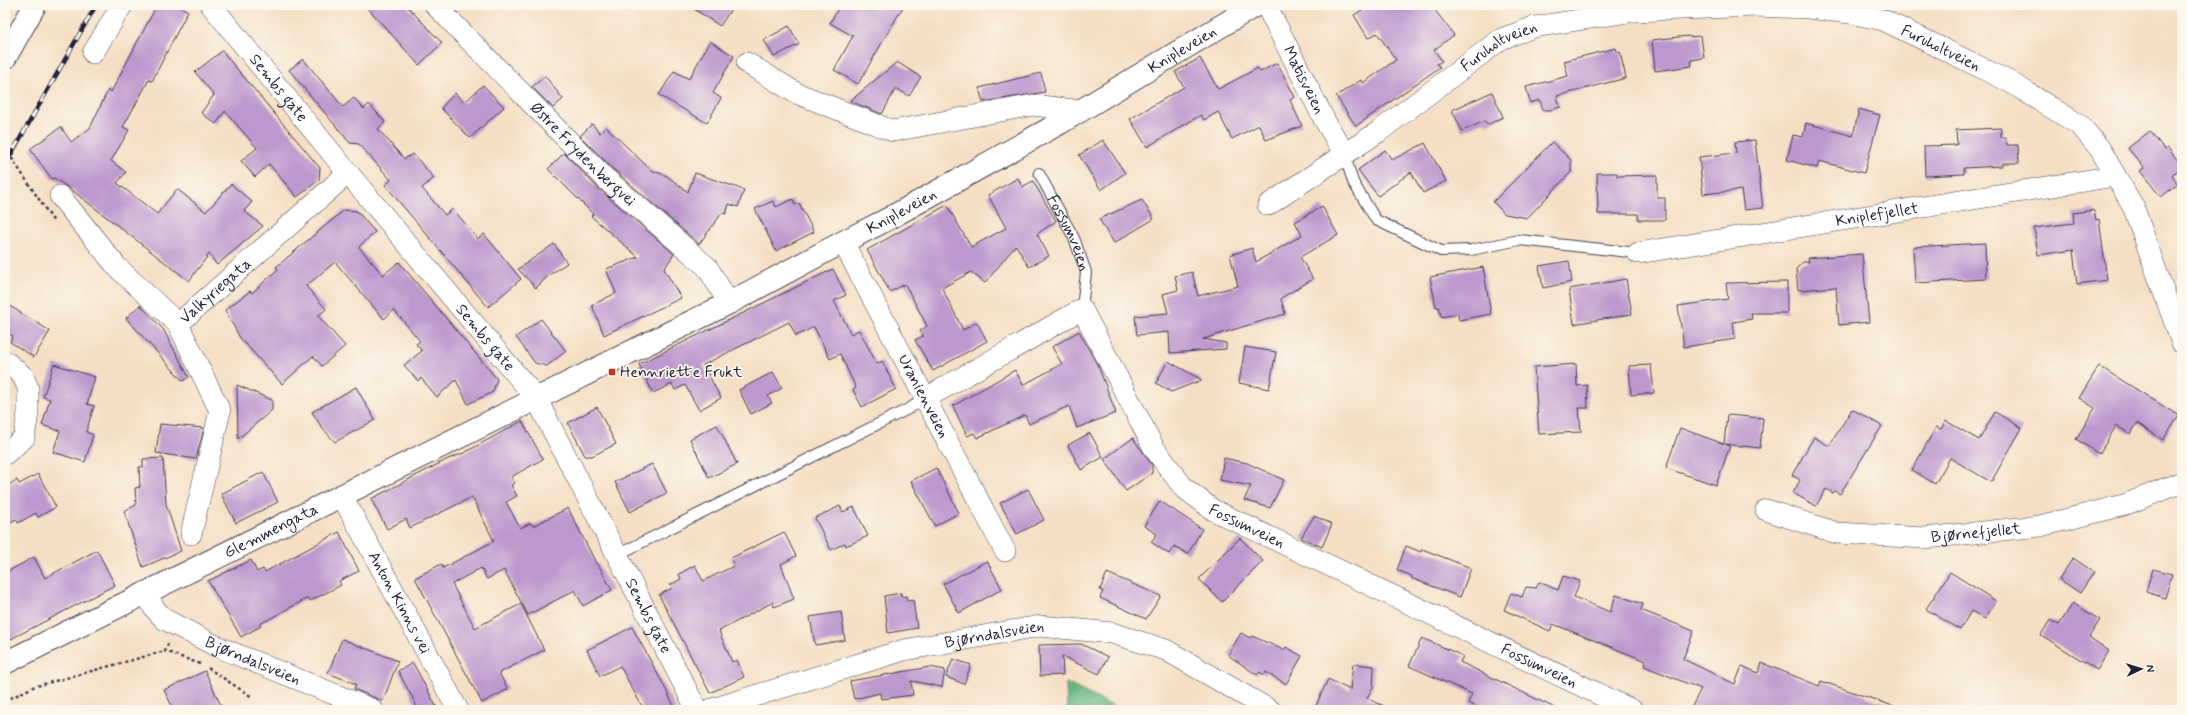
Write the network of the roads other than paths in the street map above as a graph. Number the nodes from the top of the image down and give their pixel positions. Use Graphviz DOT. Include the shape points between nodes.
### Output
graph roads {
  1 [pos="35,5"];
  2 [pos="122,5"];
  3 [pos="211,5"];
  4 [pos="435,5"];
  5 [pos="1256,5"];
  6 [pos="1266,5"];
  7 [pos="1755,5"];
  8 [pos="93,54"];
  9 [pos="5,58"];
  10 [pos="747,63"];
  11 [pos="1081,110"];
  12 [pos="1344,153"];
  13 [pos="348,173"];
  14 [pos="1039,174"];
  15 [pos="2115,176"];
  16 [pos="60,196"];
  17 [pos="1268,205"];
  18 [pos="842,242"];
  19 [pos="1638,253"];
  20 [pos="729,303"];
  21 [pos="1082,309"];
  22 [pos="178,324"];
  23 [pos="2182,343"];
  24 [pos="5,361"];
  25 [pos="536,398"];
  26 [pos="926,398"];
  27 [pos="5,454"];
  28 [pos="2182,482"];
  29 [pos="342,496"];
  30 [pos="1766,510"];
  31 [pos="191,534"];
  32 [pos="1005,550"];
  33 [pos="617,555"];
  34 [pos="146,592"];
  35 [pos="5,663"];
  36 [pos="373,710"];
  37 [pos="458,710"];
  38 [pos="697,710"];
  39 [pos="709,710"];
  40 [pos="1270,710"];
  41 [pos="1632,710"];
  1 -- 9 [label="main road"];
  2 -- 8 [label="street"];
  3 -- 13 [label="street, Sembs gate"];
  4 -- 20 [label="street, Østre Frydenbergvei" via="606,179 707,267"];
  5 -- 11 [label="main road, Knipleveien"];
  6 -- 12 [label="street, Matisveien"];
  7 -- 12 [label="street, Furuholtveien" via="1635,11 1534,27 1501,39 1378,132"];
  7 -- 15 [label="street, Furuholtveien" via="1808,8 1883,20 2010,82 2081,126 2100,149"];
  10 -- 11 [label="street" via="796,93 893,131 1033,105"];
  11 -- 18 [label="main road, Knipleveien" via="888,219"];
  12 -- 17 [label="street, Furuholtveien"];
  12 -- 19 [label="lane" via="1353,182 1376,220 1441,251 1471,250 1519,240"];
  13 -- 22 [label="street, Valkyriegata"];
  13 -- 25 [label="street, Sembs gate"];
  14 -- 21 [label="lane, Fossumveien" via="1074,238 1086,272"];
  15 -- 19 [label="street, Kniplefjellet"];
  15 -- 23 [label="street, Furuholtveien" via="2133,206"];
  16 -- 22 [label="street" via="118,267"];
  18 -- 20 [label="main road, Knipleveien"];
  18 -- 26 [label="street, Uranienveien"];
  20 -- 25 [label="main road, Knipleveien"];
  21 -- 26 [label="street"];
  21 -- 41 [label="street, Fossumveien" via="1154,448 1183,487 1213,510"];
  22 -- 31 [label="street, Valkyriegata" via="220,411"];
  24 -- 27 [label="street" via="23,376 28,388 28,413 24,438"];
  25 -- 29 [label="main road, Glemmengata"];
  25 -- 33 [label="street, Sembs gate"];
  26 -- 32 [label="street, Uranienveien"];
  26 -- 33 [label="lane"];
  28 -- 30 [label="street, Bjørnefjellet" via="2124,505 2040,526 1925,538 1837,533"];
  29 -- 34 [label="main road, Glemmengata"];
  29 -- 37 [label="street, Anton Kinns vei"];
  33 -- 38 [label="street, Sembs gate"];
  34 -- 35 [label="main road, Glemmengata"];
  34 -- 36 [label="street, Bjørndalsveien" via="154,608 164,619 216,646"];
  39 -- 40 [label="street, Bjørndalsveien" via="904,650 1040,626 1112,633 1166,650"];
}
